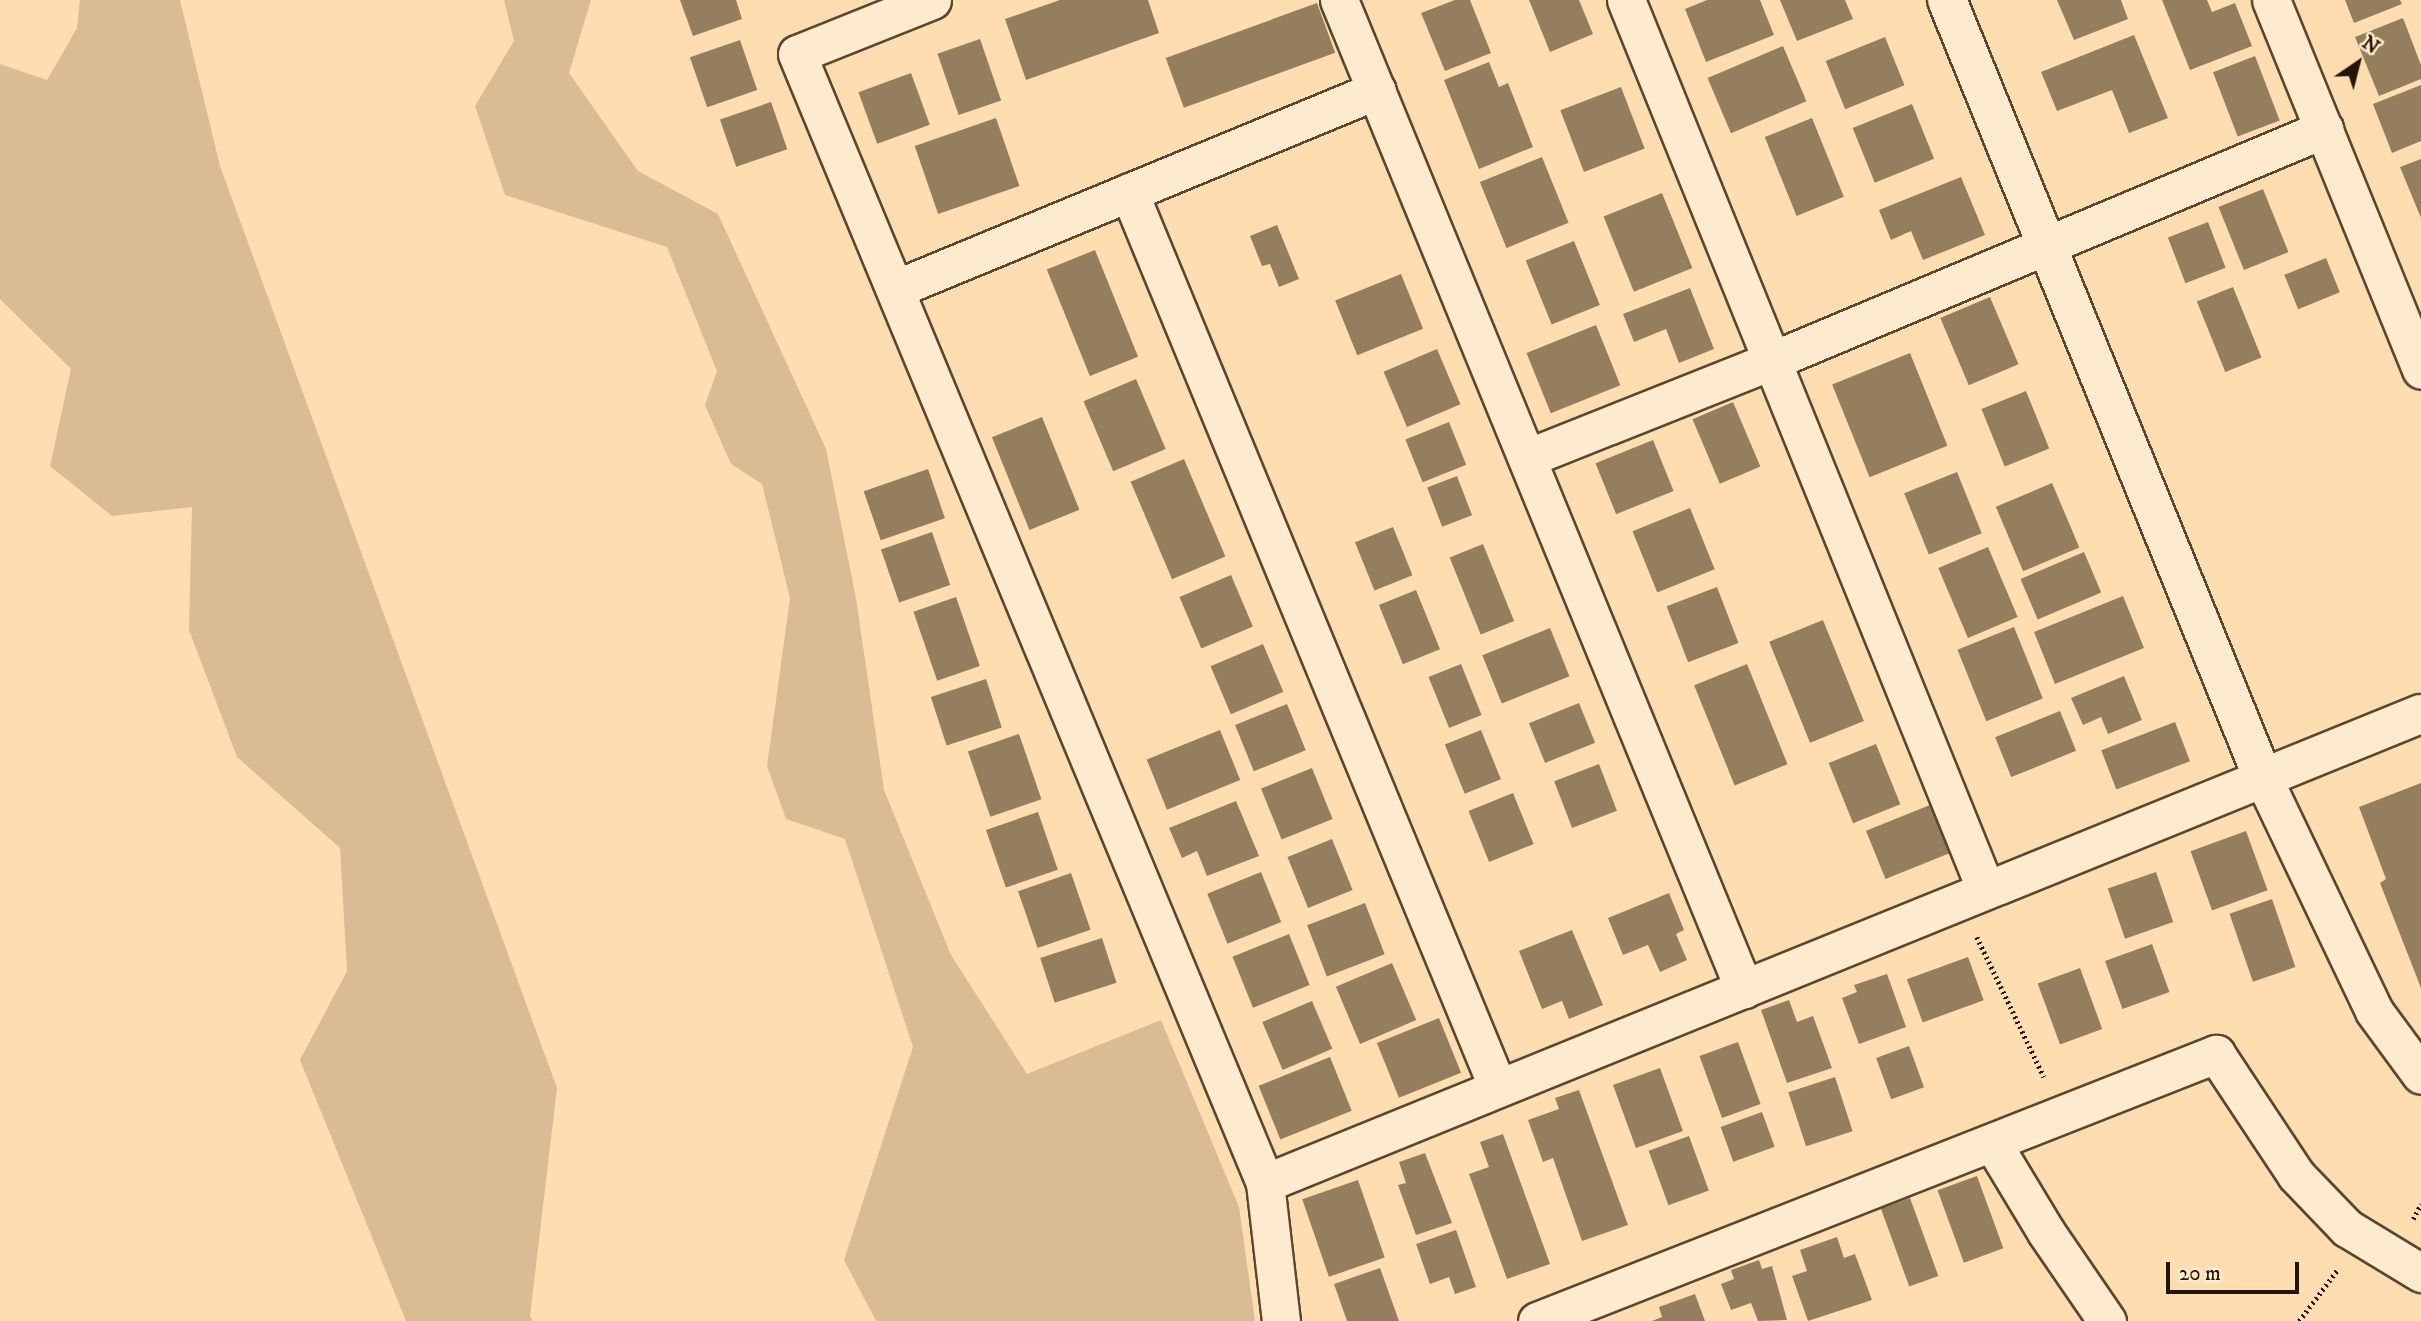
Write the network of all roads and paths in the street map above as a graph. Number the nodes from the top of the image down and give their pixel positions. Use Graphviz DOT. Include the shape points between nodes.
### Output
graph roads {
  1 [pos="932,0"];
  2 [pos="1339,0"];
  3 [pos="1626,0"];
  4 [pos="1947,0"];
  5 [pos="2271,0"];
  6 [pos="1377,90"];
  7 [pos="2324,129"];
  8 [pos="1129,192"];
  9 [pos="2048,246"];
  10 [pos="895,289"];
  11 [pos="1771,361"];
  12 [pos="2421,370"];
  13 [pos="1527,458"];
  14 [pos="2421,714"];
  15 [pos="2263,778"];
  16 [pos="1973,896"];
  17 [pos="1744,989"];
  18 [pos="2421,1075"];
  19 [pos="1498,1088"];
  20 [pos="2062,1116"];
  21 [pos="1993,1144"];
  22 [pos="1265,1183"];
  23 [pos="2362,1237"];
  24 [pos="2421,1273"];
  25 [pos="1281,1321"];
  26 [pos="1537,1321"];
  27 [pos="2107,1321"];
  28 [pos="2299,1321"];
  1 -- 10 [label="street" via="797,54"];
  2 -- 6 [label="street"];
  3 -- 11 [label="street"];
  4 -- 9 [label="street"];
  5 -- 7 [label="street"];
  6 -- 8 [label="street"];
  6 -- 13 [label="street"];
  7 -- 9 [label="street"];
  7 -- 12 [label="street"];
  8 -- 10 [label="street"];
  8 -- 19 [label="street"];
  9 -- 11 [label="street"];
  9 -- 15 [label="street"];
  10 -- 22 [label="street"];
  11 -- 13 [label="street"];
  11 -- 16 [label="street"];
  13 -- 17 [label="street"];
  14 -- 15 [label="street"];
  15 -- 16 [label="street"];
  15 -- 18 [label="street" via="2374,1011"];
  16 -- 17 [label="street"];
  16 -- 20 [label="path"];
  17 -- 19 [label="street"];
  19 -- 22 [label="street"];
  20 -- 21 [label="street"];
  20 -- 23 [label="street" via="2217,1054 2296,1175"];
  21 -- 26 [label="street"];
  21 -- 27 [label="street"];
  22 -- 25 [label="street"];
  23 -- 24 [label="street"];
  23 -- 28 [label="path"];
}
